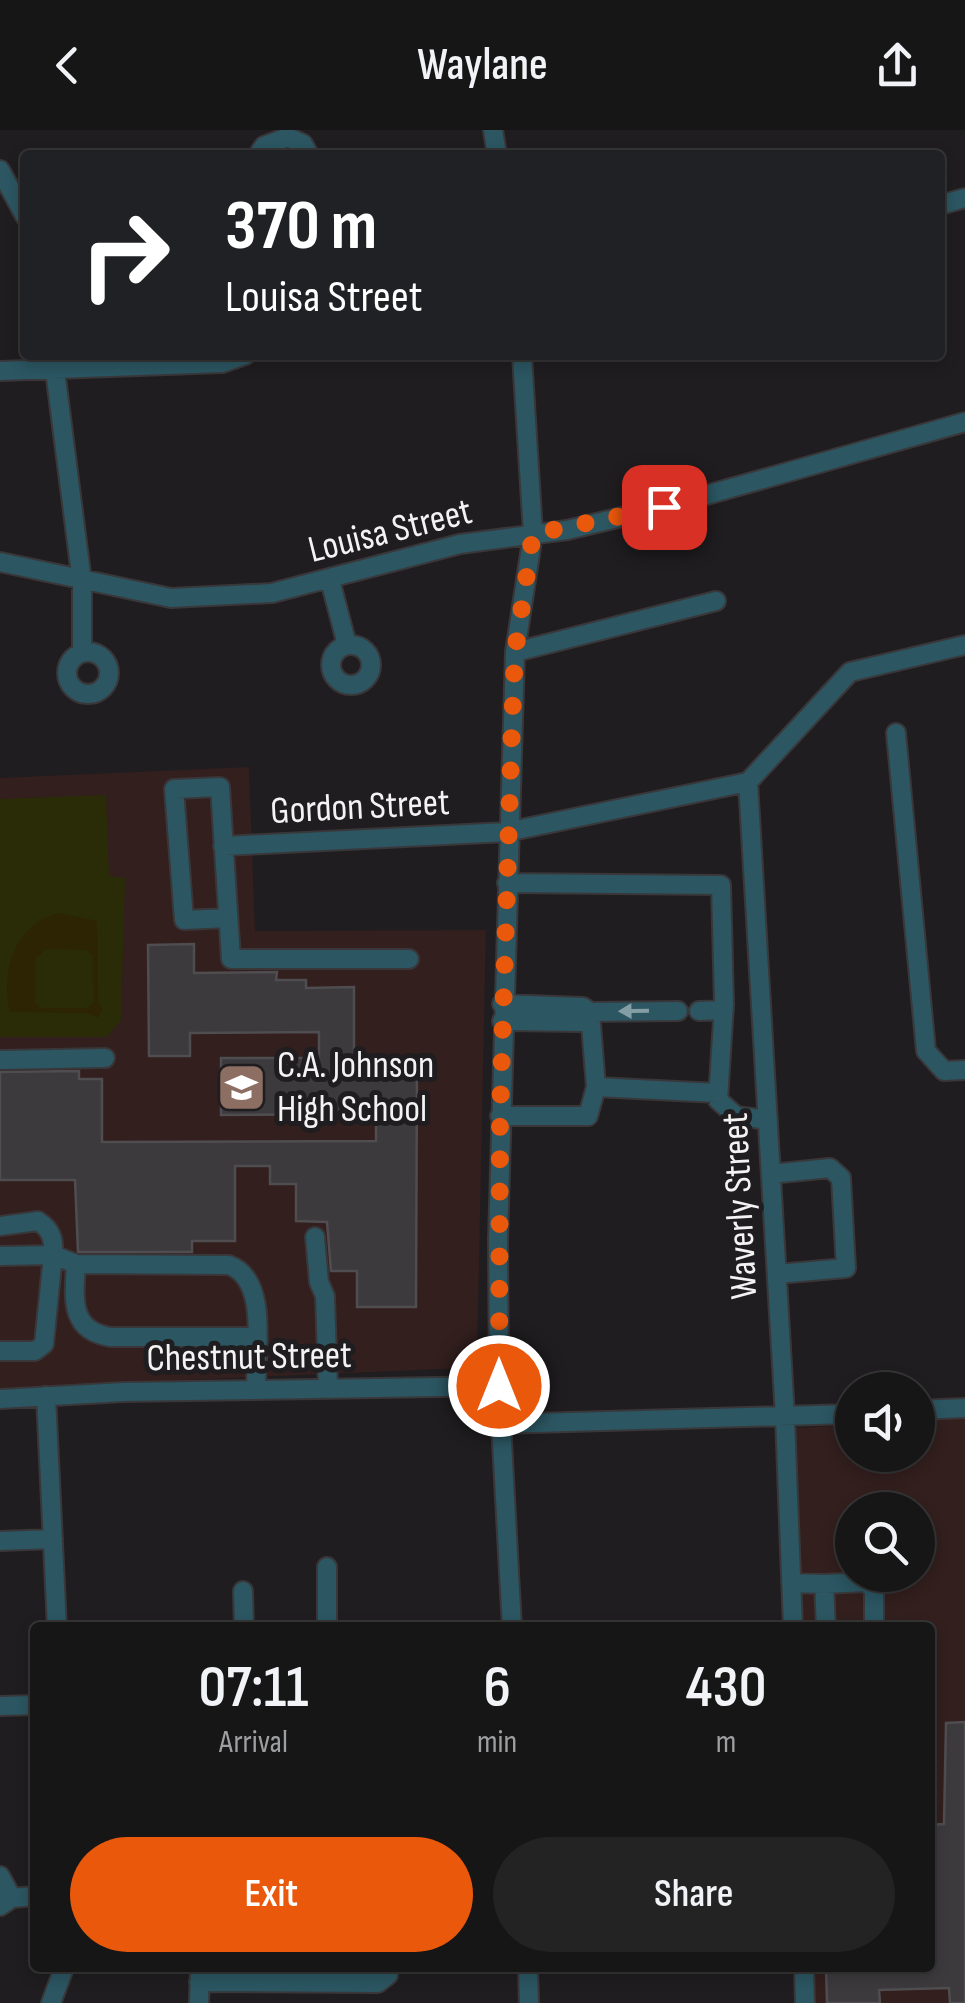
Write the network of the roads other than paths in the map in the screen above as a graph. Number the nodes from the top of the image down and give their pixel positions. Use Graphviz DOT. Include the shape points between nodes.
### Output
graph roads {
  1 [pos="261,150"];
  2 [pos="306,150"];
  3 [pos="0,170"];
  4 [pos="20,207"];
  5 [pos="231,360"];
  6 [pos="522,360"];
  7 [pos="54,362"];
  8 [pos="0,371"];
  9 [pos="965,422"];
  10 [pos="533,534"];
  11 [pos="0,562"];
  12 [pos="330,580"];
  13 [pos="82,582"];
  14 [pos="716,601"];
  15 [pos="347,645"];
  16 [pos="965,645"];
  17 [pos="515,652"];
  18 [pos="82,653"];
  19 [pos="896,733"];
  20 [pos="748,782"];
  21 [pos="508,832"];
  22 [pos="233,846"];
  23 [pos="507,883"];
  24 [pos="754,892"];
  25 [pos="722,896"];
  26 [pos="228,918"];
  27 [pos="409,959"];
  28 [pos="724,1010"];
  29 [pos="678,1011"];
  30 [pos="699,1011"];
  31 [pos="502,1012"];
  32 [pos="590,1012"];
  33 [pos="104,1058"];
  34 [pos="0,1060"];
  35 [pos="965,1070"];
  36 [pos="596,1087"];
  37 [pos="718,1093"];
  38 [pos="500,1116"];
  39 [pos="768,1120"];
  40 [pos="771,1174"];
  41 [pos="0,1226"];
  42 [pos="315,1237"];
  43 [pos="53,1255"];
  44 [pos="0,1256"];
  45 [pos="76,1264"];
  46 [pos="777,1274"];
  47 [pos="255,1337"];
  48 [pos="0,1351"];
  49 [pos="499,1386"];
  50 [pos="328,1388"];
  51 [pos="256,1390"];
  52 [pos="46,1396"];
  53 [pos="0,1399"];
  54 [pos="965,1408"];
  55 [pos="935,1409"];
  56 [pos="835,1415"];
  57 [pos="786,1417"];
  58 [pos="501,1424"];
  59 [pos="53,1539"];
  60 [pos="0,1541"];
  61 [pos="327,1567"];
  62 [pos="791,1583"];
  63 [pos="824,1584"];
  64 [pos="243,1591"];
  65 [pos="57,1622"];
  66 [pos="244,1622"];
  67 [pos="327,1622"];
  68 [pos="512,1622"];
  69 [pos="793,1622"];
  70 [pos="826,1622"];
  71 [pos="874,1622"];
  72 [pos="30,1705"];
  73 [pos="0,1706"];
  74 [pos="0,1876"];
  75 [pos="6,1902"];
  76 [pos="62,1972"];
  77 [pos="388,1972"];
  78 [pos="528,1972"];
  79 [pos="804,1972"];
  80 [pos="200,1975"];
  81 [pos="50,2003"];
  82 [pos="199,2003"];
  83 [pos="529,2003"];
  84 [pos="805,2003"];
  1 -- 2 [label="street" via="288,137"];
  3 -- 4 [label="street"];
  5 -- 7 [label="street"];
  6 -- 10 [label="street"];
  7 -- 8 [label="street"];
  7 -- 13 [label="street"];
  9 -- 10 [label="street, Louisa Street" via="664,507"];
  10 -- 12 [label="street, Louisa Street" via="460,544"];
  10 -- 17 [label="street"];
  11 -- 13 [label="street, Louisa Street"];
  12 -- 13 [label="street, Louisa Street" via="216,599"];
  12 -- 15 [label="street"];
  13 -- 18 [label="street"];
  14 -- 17 [label="street"];
  16 -- 20 [label="street" via="850,672"];
  17 -- 21 [label="street"];
  19 -- 35 [label="street" via="926,1052 944,1072"];
  20 -- 21 [label="street, Gordon Street"];
  20 -- 24 [label="street, Waverly Street"];
  21 -- 22 [label="street, Gordon Street"];
  21 -- 23 [label="street"];
  22 -- 26 [label="street"];
  22 -- 26 [label="street" via="220,787 174,789 184,920"];
  23 -- 25 [label="street" via="708,883 721,886"];
  23 -- 31 [label="street"];
  24 -- 25 [label="street"];
  24 -- 39 [label="street, Waverly Street"];
  25 -- 28 [label="street"];
  26 -- 27 [label="street" via="231,959"];
  28 -- 30 [label="street"];
  28 -- 37 [label="street"];
  29 -- 32 [label="street, one-way"];
  31 -- 32 [label="street" via="580,1022"];
  31 -- 38 [label="street"];
  32 -- 36 [label="street"];
  33 -- 34 [label="street"];
  36 -- 37 [label="street"];
  36 -- 38 [label="street" via="588,1116"];
  37 -- 39 [label="street" via="721,1105 736,1116"];
  38 -- 49 [label="street"];
  39 -- 40 [label="street, Waverly Street"];
  40 -- 46 [label="street, Waverly Street"];
  40 -- 46 [label="street" via="830,1168 840,1178 846,1268"];
  41 -- 43 [label="street" via="38,1221 52,1237"];
  42 -- 50 [label="street"];
  43 -- 44 [label="street"];
  43 -- 45 [label="street"];
  43 -- 48 [label="street" via="44,1344 35,1351"];
  45 -- 47 [label="street" via="236,1267 254,1292"];
  45 -- 47 [label="street" via="76,1312 92,1333"];
  46 -- 57 [label="street, Waverly Street"];
  47 -- 51 [label="street"];
  49 -- 50 [label="street, Chestnut Street"];
  49 -- 58 [label="street"];
  50 -- 51 [label="street, Chestnut Street"];
  51 -- 52 [label="street, Chestnut Street"];
  52 -- 53 [label="street, Chestnut Street"];
  52 -- 59 [label="street"];
  54 -- 55 [label="street"];
  56 -- 57 [label="street"];
  57 -- 58 [label="street"];
  57 -- 62 [label="street, Waverly Street"];
  58 -- 68 [label="street"];
  59 -- 60 [label="street"];
  59 -- 65 [label="street"];
  61 -- 67 [label="street"];
  62 -- 63 [label="street"];
  62 -- 69 [label="street, Waverly Street"];
  63 -- 70 [label="street"];
  63 -- 71 [label="street" via="866,1582 874,1590"];
  64 -- 66 [label="street"];
  72 -- 73 [label="street"];
  74 -- 75 [label="street"];
  76 -- 81 [label="street"];
  77 -- 80 [label="street" via="378,1984"];
  78 -- 83 [label="street"];
  79 -- 84 [label="street"];
  80 -- 82 [label="street"];
}
